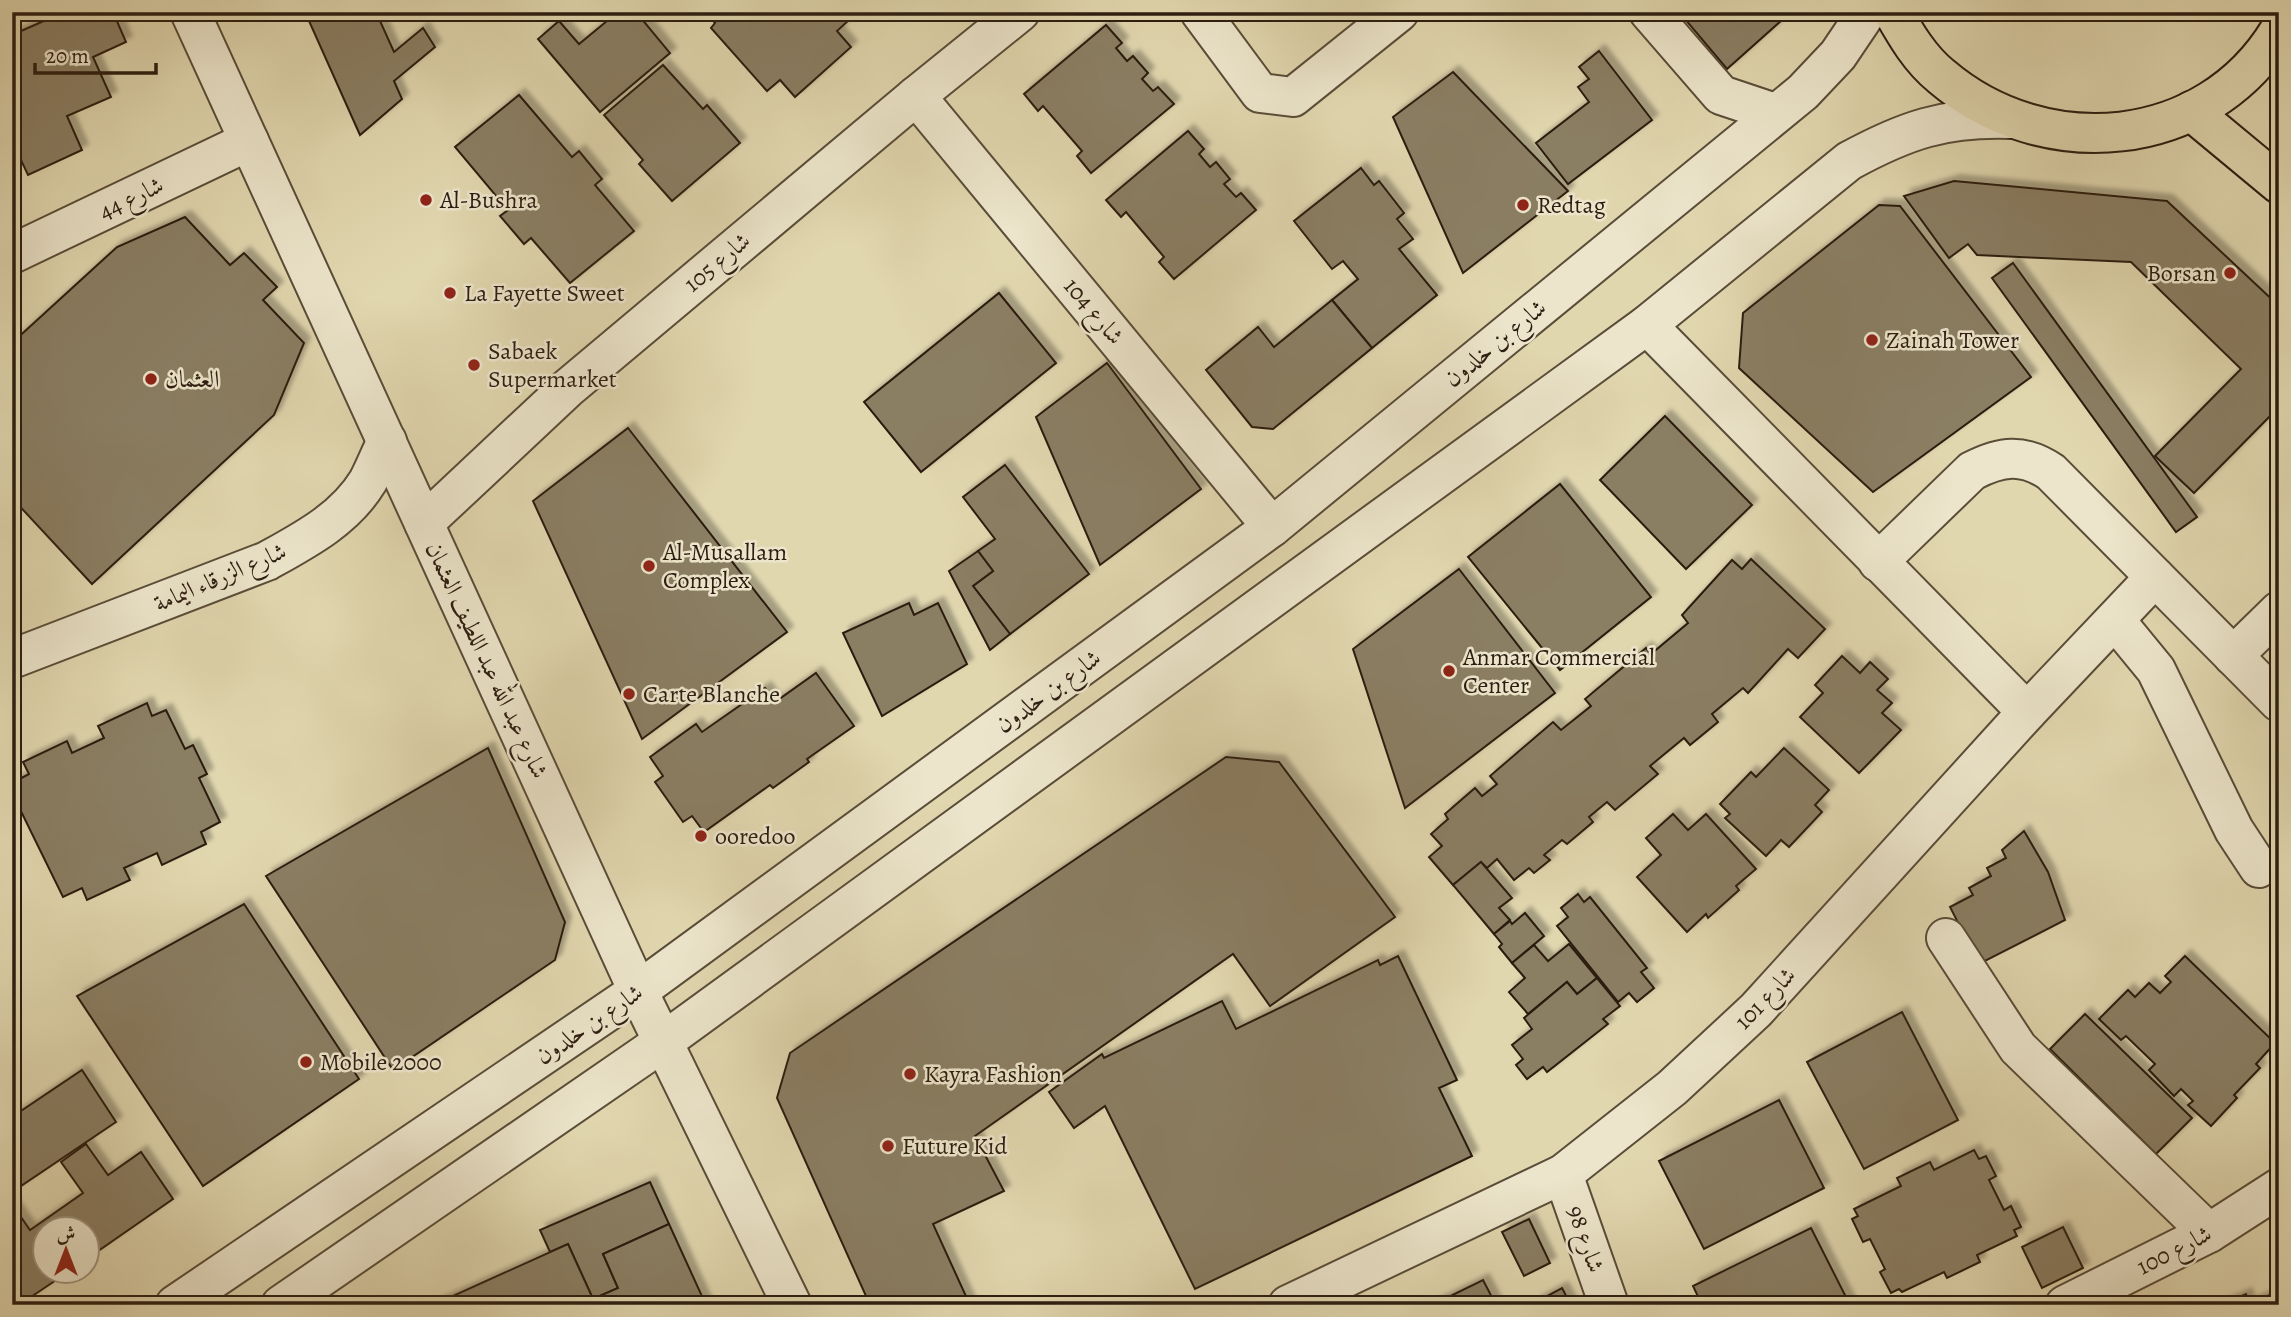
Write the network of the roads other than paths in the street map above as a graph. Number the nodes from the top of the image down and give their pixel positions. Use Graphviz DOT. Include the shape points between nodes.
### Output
graph roads {
  1 [pos="190,12"];
  2 [pos="1020,12"];
  3 [pos="1399,12"];
  4 [pos="1649,12"];
  5 [pos="1867,12"];
  6 [pos="1893,12"];
  7 [pos="1208,15"];
  8 [pos="2279,31"];
  9 [pos="916,96"];
  10 [pos="2191,111"];
  11 [pos="1775,113"];
  12 [pos="2010,119"];
  13 [pos="249,141"];
  14 [pos="2279,184"];
  15 [pos="12,254"];
  16 [pos="1647,325"];
  17 [pos="387,441"];
  18 [pos="424,523"];
  19 [pos="1272,527"];
  20 [pos="1878,562"];
  21 [pos="2155,577"];
  22 [pos="2279,611"];
  23 [pos="2115,620"];
  24 [pos="2233,656"];
  25 [pos="12,659"];
  26 [pos="2279,702"];
  27 [pos="2027,712"];
  28 [pos="2259,868"];
  29 [pos="1945,938"];
  30 [pos="638,991"];
  31 [pos="663,1042"];
  32 [pos="1563,1174"];
  33 [pos="2279,1188"];
  34 [pos="2209,1233"];
  35 [pos="176,1305"];
  36 [pos="281,1305"];
  37 [pos="792,1305"];
  38 [pos="1288,1305"];
  39 [pos="1609,1305"];
  40 [pos="2065,1305"];
  1 -- 13 [label="street, شارع عبد الله عبد اللطيف العثمان"];
  2 -- 9 [label="street, شارع 105"];
  3 -- 7 [label="street" via="1293,97 1260,93"];
  4 -- 11 [label="street" via="1721,95"];
  5 -- 11 [label="street, شارع بن خلدون" via="1829,65"];
  6 -- 12 [label="main road" via="1911,43 1939,75"];
  8 -- 10 [label="main road" via="2250,69"];
  9 -- 18 [label="street, شارع 105" via="568,388"];
  9 -- 19 [label="street, شارع 104"];
  10 -- 12 [label="main road" via="2146,128 2099,135 2051,131"];
  10 -- 14 [label="main road"];
  11 -- 19 [label="street, شارع بن خلدون"];
  12 -- 16 [label="street" via="1933,125 1886,140 1849,161"];
  13 -- 15 [label="street, شارع 44"];
  13 -- 17 [label="street, شارع عبد الله عبد اللطيف العثمان"];
  16 -- 20 [label="street"];
  16 -- 31 [label="street"];
  17 -- 18 [label="street, شارع عبد الله عبد اللطيف العثمان"];
  17 -- 25 [label="street, شارع الزرقاء اليمامة" via="352,503 300,543 267,561"];
  18 -- 30 [label="street, شارع عبد الله عبد اللطيف العثمان"];
  19 -- 30 [label="street, شارع بن خلدون"];
  20 -- 21 [label="street" via="1972,471 2018,458 2051,472"];
  20 -- 27 [label="street"];
  21 -- 23 [label="street, شارع 101"];
  21 -- 24 [label="street"];
  22 -- 24 [label="street"];
  23 -- 27 [label="street, شارع 101"];
  23 -- 28 [label="street" via="2156,670 2234,830"];
  24 -- 26 [label="street"];
  27 -- 32 [label="street, شارع 101" via="1756,1010 1672,1088"];
  29 -- 34 [label="street" via="2018,1048"];
  30 -- 31 [label="street, شارع عبد الله عبد اللطيف العثمان"];
  30 -- 35 [label="street, شارع بن خلدون"];
  31 -- 36 [label="street"];
  31 -- 37 [label="street, شارع عبد الله عبد اللطيف العثمان"];
  32 -- 38 [label="street, شارع 101"];
  32 -- 39 [label="street, شارع 98"];
  33 -- 34 [label="street, شارع 100"];
  34 -- 40 [label="street, شارع 100"];
}
